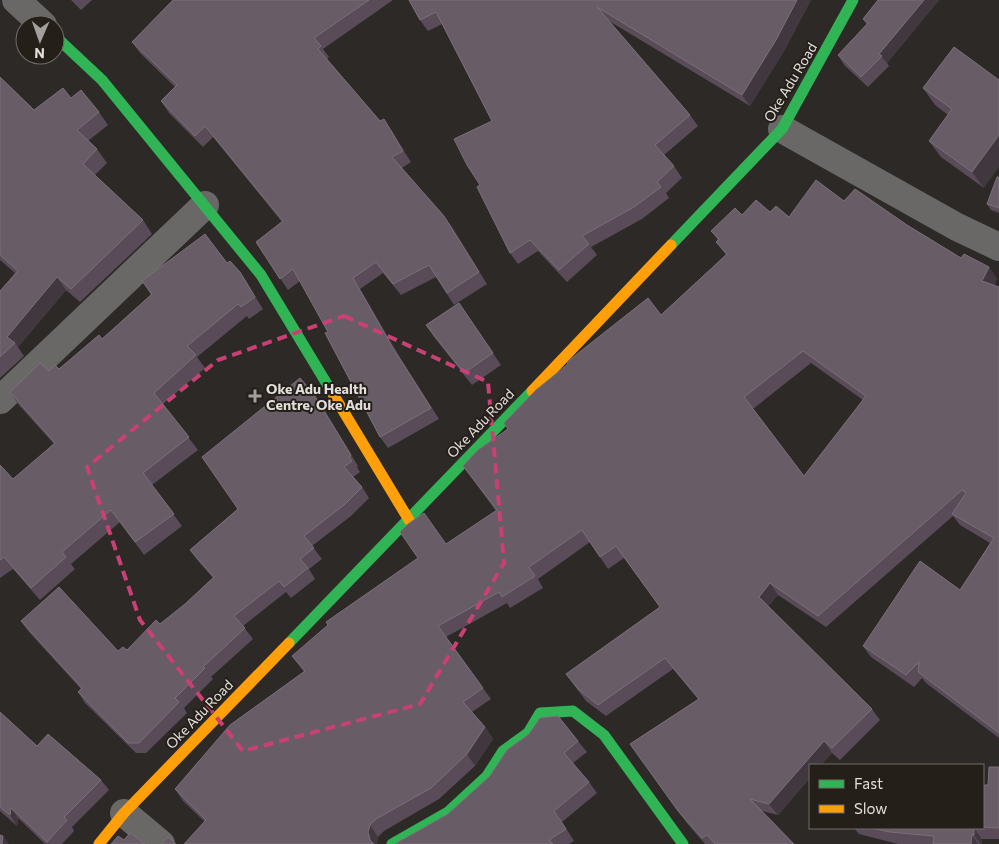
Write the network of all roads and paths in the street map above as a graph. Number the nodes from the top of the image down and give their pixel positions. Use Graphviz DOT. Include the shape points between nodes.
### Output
graph roads {
  1 [pos="16,0"];
  2 [pos="853,0"];
  3 [pos="32,15"];
  4 [pos="65,45"];
  5 [pos="782,129"];
  6 [pos="205,205"];
  7 [pos="999,247"];
  8 [pos="0,400"];
  9 [pos="409,520"];
  10 [pos="124,813"];
  11 [pos="99,844"];
  12 [pos="162,844"];
  13 [pos="392,844"];
  14 [pos="683,844"];
  1 -- 3 [label="street"];
  2 -- 5 [label="street, Oke Adu Road"];
  4 -- 6 [label="street" via="102,80"];
  5 -- 7 [label="street"];
  5 -- 9 [label="street, Oke Adu Road"];
  6 -- 8 [label="street"];
  6 -- 9 [label="street" via="261,276"];
  9 -- 10 [label="street, Oke Adu Road"];
  10 -- 11 [label="street, Oke Adu Road"];
  10 -- 12 [label="street"];
  13 -- 14 [label="street" via="448,812 487,776 503,751 528,733 540,713 573,711 604,735"];
}
